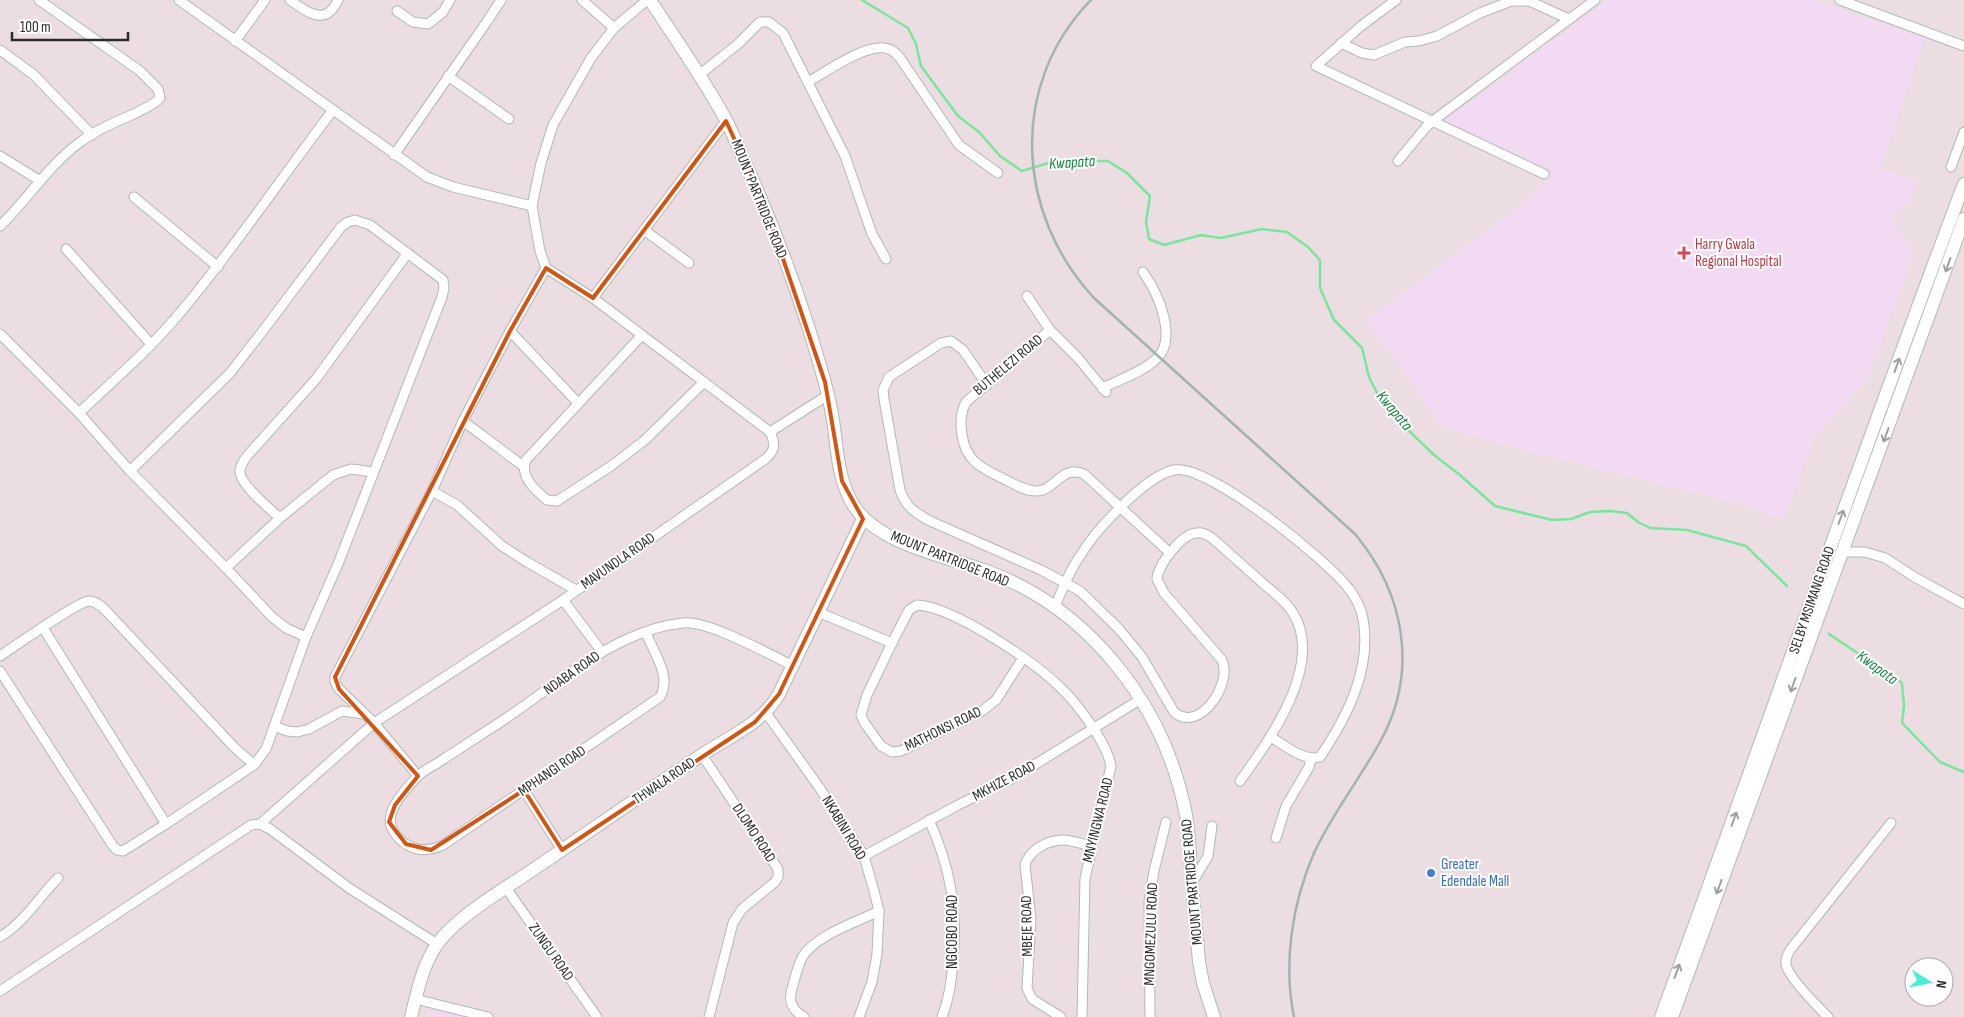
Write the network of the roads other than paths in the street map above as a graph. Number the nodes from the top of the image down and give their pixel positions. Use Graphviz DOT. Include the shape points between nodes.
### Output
graph roads {
  1 [pos="40,0"];
  2 [pos="265,0"];
  3 [pos="290,0"];
  4 [pos="338,0"];
  5 [pos="450,0"];
  6 [pos="501,0"];
  7 [pos="582,0"];
  8 [pos="649,0"];
  9 [pos="1396,0"];
  10 [pos="1595,0"];
  11 [pos="1840,0"];
  12 [pos="183,1"];
  13 [pos="398,12"];
  14 [pos="1570,19"];
  15 [pos="614,28"];
  16 [pos="235,41"];
  17 [pos="1342,43"];
  18 [pos="1964,46"];
  19 [pos="0,50"];
  20 [pos="699,75"];
  21 [pos="448,76"];
  22 [pos="808,82"];
  23 [pos="333,110"];
  24 [pos="509,119"];
  25 [pos="1434,120"];
  26 [pos="726,121"];
  27 [pos="1964,132"];
  28 [pos="92,135"];
  29 [pos="394,155"];
  30 [pos="0,156"];
  31 [pos="1398,161"];
  32 [pos="1951,168"];
  33 [pos="998,173"];
  34 [pos="1544,174"];
  35 [pos="40,180"];
  36 [pos="1964,184"];
  37 [pos="134,197"];
  38 [pos="532,206"];
  39 [pos="1964,219"];
  40 [pos="0,226"];
  41 [pos="644,230"];
  42 [pos="66,249"];
  43 [pos="407,254"];
  44 [pos="886,259"];
  45 [pos="689,263"];
  46 [pos="218,267"];
  47 [pos="546,268"];
  48 [pos="1144,272"];
  49 [pos="1028,296"];
  50 [pos="593,298"];
  51 [pos="1050,330"];
  52 [pos="510,331"];
  53 [pos="0,334"];
  54 [pos="642,335"];
  55 [pos="151,344"];
  56 [pos="704,382"];
  57 [pos="987,385"];
  58 [pos="828,395"];
  59 [pos="578,403"];
  60 [pos="79,413"];
  61 [pos="463,421"];
  62 [pos="770,432"];
  63 [pos="523,466"];
  64 [pos="130,471"];
  65 [pos="373,472"];
  66 [pos="432,491"];
  67 [pos="1121,508"];
  68 [pos="280,518"];
  69 [pos="863,519"];
  70 [pos="1843,552"];
  71 [pos="1170,553"];
  72 [pos="226,568"];
  73 [pos="1065,583"];
  74 [pos="576,590"];
  75 [pos="563,600"];
  76 [pos="1964,604"];
  77 [pos="917,605"];
  78 [pos="1055,607"];
  79 [pos="818,612"];
  80 [pos="43,628"];
  81 [pos="646,633"];
  82 [pos="306,636"];
  83 [pos="892,643"];
  84 [pos="602,652"];
  85 [pos="0,656"];
  86 [pos="1024,658"];
  87 [pos="792,665"];
  88 [pos="0,671"];
  89 [pos="1141,699"];
  90 [pos="766,713"];
  91 [pos="364,714"];
  92 [pos="374,723"];
  93 [pos="274,726"];
  94 [pos="1093,729"];
  95 [pos="1271,736"];
  96 [pos="702,755"];
  97 [pos="1311,758"];
  98 [pos="254,765"];
  99 [pos="418,776"];
  100 [pos="1240,781"];
  101 [pos="524,790"];
  102 [pos="929,820"];
  103 [pos="389,822"];
  104 [pos="1166,822"];
  105 [pos="1891,823"];
  106 [pos="166,824"];
  107 [pos="260,824"];
  108 [pos="1212,826"];
  109 [pos="1276,838"];
  110 [pos="1091,846"];
  111 [pos="562,850"];
  112 [pos="864,856"];
  113 [pos="58,878"];
  114 [pos="1192,883"];
  115 [pos="506,888"];
  116 [pos="880,911"];
  117 [pos="0,937"];
  118 [pos="437,944"];
  119 [pos="0,991"];
  120 [pos="415,999"];
  121 [pos="411,1017"];
  122 [pos="488,1017"];
  123 [pos="597,1017"];
  124 [pos="709,1017"];
  125 [pos="804,1017"];
  126 [pos="859,1017"];
  127 [pos="942,1017"];
  128 [pos="1061,1017"];
  129 [pos="1082,1017"];
  130 [pos="1150,1017"];
  131 [pos="1214,1017"];
  132 [pos="1661,1017"];
  133 [pos="1672,1017"];
  134 [pos="1828,1017"];
  1 -- 28 [label="street" via="140,71 161,94 158,101"];
  2 -- 16 [label="street"];
  3 -- 4 [label="street" via="322,15 328,14"];
  5 -- 13 [label="street" via="443,12 428,24 413,22"];
  6 -- 21 [label="street"];
  7 -- 15 [label="street"];
  8 -- 15 [label="street"];
  8 -- 20 [label="street, MOUNT PARTRIDGE ROAD"];
  9 -- 17 [label="street"];
  10 -- 14 [label="street"];
  11 -- 18 [label="street"];
  12 -- 16 [label="street"];
  14 -- 17 [label="street" via="1529,1 1511,0 1437,36 1405,42 1374,55"];
  14 -- 25 [label="street"];
  15 -- 38 [label="street" via="591,58 553,125"];
  16 -- 23 [label="street"];
  17 -- 25 [label="street" via="1316,66"];
  19 -- 28 [label="street" via="34,75"];
  20 -- 22 [label="street" via="760,22 769,22 784,32"];
  20 -- 26 [label="street, MOUNT PARTRIDGE ROAD"];
  21 -- 24 [label="street"];
  21 -- 29 [label="street"];
  22 -- 33 [label="street" via="862,52 875,48 892,50 959,146"];
  22 -- 44 [label="street" via="845,156 872,234"];
  23 -- 29 [label="street"];
  23 -- 46 [label="street"];
  25 -- 31 [label="street"];
  25 -- 34 [label="street"];
  26 -- 41 [label="street"];
  26 -- 58 [label="street, MOUNT PARTRIDGE ROAD" via="765,206"];
  27 -- 32 [label="street"];
  28 -- 35 [label="street" via="60,158"];
  29 -- 38 [label="street" via="427,177 453,187"];
  30 -- 35 [label="street"];
  35 -- 40 [label="street"];
  132 -- 36 [label="street, SELBY MSIMANG ROAD, one-way"];
  37 -- 46 [label="street"];
  38 -- 47 [label="street"];
  39 -- 70 [label="street, SELBY MSIMANG ROAD, one-way"];
  41 -- 45 [label="street"];
  41 -- 50 [label="street"];
  42 -- 55 [label="street"];
  43 -- 64 [label="street" via="370,225 355,220 341,227 230,373"];
  43 -- 65 [label="street" via="443,280 444,288"];
  43 -- 68 [label="street" via="316,379 242,464 243,481"];
  46 -- 55 [label="street"];
  47 -- 50 [label="street"];
  47 -- 52 [label="street"];
  48 -- 51 [label="street" via="1166,328 1164,348 1154,362 1104,390"];
  49 -- 51 [label="street"];
  50 -- 54 [label="street"];
  51 -- 57 [label="street, BUTHELEZI ROAD"];
  52 -- 59 [label="street"];
  52 -- 61 [label="street"];
  53 -- 60 [label="street"];
  54 -- 56 [label="street"];
  54 -- 59 [label="street"];
  55 -- 60 [label="street"];
  56 -- 62 [label="street"];
  56 -- 63 [label="street" via="645,440 557,501 547,500 541,495 525,476"];
  57 -- 67 [label="street, BUTHELEZI ROAD" via="966,402 960,418 965,451 974,462 1016,485 1036,491 1045,489 1068,473 1080,472"];
  57 -- 73 [label="street" via="963,350 951,341 941,342 889,377 883,390 884,399 904,501 913,512 930,521"];
  58 -- 62 [label="street"];
  58 -- 69 [label="street, MOUNT PARTRIDGE ROAD" via="842,481"];
  59 -- 63 [label="street"];
  60 -- 64 [label="street"];
  61 -- 63 [label="street"];
  61 -- 66 [label="street"];
  62 -- 74 [label="street, MAVUNDLA ROAD" via="774,445 770,456"];
  64 -- 72 [label="street"];
  65 -- 68 [label="street" via="351,469 333,476"];
  65 -- 82 [label="street"];
  66 -- 74 [label="street" via="456,505 502,546"];
  66 -- 91 [label="street" via="335,678 339,689"];
  67 -- 71 [label="street"];
  67 -- 73 [label="street" via="1085,548"];
  67 -- 97 [label="street" via="1151,480 1173,470 1197,473 1263,514 1309,550 1348,588 1358,602 1363,618 1365,636 1359,676 1351,705 1340,726 1320,756"];
  68 -- 72 [label="street"];
  69 -- 78 [label="street, MOUNT PARTRIDGE ROAD" via="874,528 931,553 987,571"];
  69 -- 79 [label="street, THWALA ROAD"];
  70 -- 76 [label="street" via="1865,552 1885,558"];
  70 -- 133 [label="street, SELBY MSIMANG ROAD, one-way"];
  71 -- 73 [label="street" via="1157,574 1158,584 1225,666 1224,682 1218,693 1210,705 1194,717 1183,717 1174,712 1142,657 1119,629 1080,591"];
  71 -- 95 [label="street" via="1189,535 1205,534 1293,612 1301,631 1302,659 1295,684"];
  72 -- 82 [label="street" via="272,617 286,628"];
  73 -- 78 [label="street"];
  74 -- 75 [label="street, MAVUNDLA ROAD"];
  75 -- 84 [label="street"];
  75 -- 92 [label="street, MAVUNDLA ROAD"];
  77 -- 83 [label="street, MATHONSI ROAD" via="909,610"];
  77 -- 86 [label="street, MNYINGWA ROAD" via="937,608 976,627"];
  78 -- 89 [label="street, MOUNT PARTRIDGE ROAD" via="1094,639 1120,668"];
  79 -- 83 [label="street"];
  79 -- 87 [label="street, THWALA ROAD"];
  80 -- 85 [label="street"];
  80 -- 98 [label="street" via="87,601 96,603"];
  80 -- 106 [label="street"];
  81 -- 84 [label="street, NDABA ROAD"];
  81 -- 87 [label="street, NDABA ROAD" via="694,623"];
  81 -- 101 [label="street, MPHANGI ROAD" via="664,675 665,688 660,697"];
  82 -- 93 [label="street"];
  83 -- 86 [label="street, MATHONSI ROAD" via="861,715 881,746 892,752 910,747 982,711 996,700"];
  84 -- 99 [label="street, NDABA ROAD"];
  86 -- 94 [label="street, MNYINGWA ROAD" via="1061,687"];
  87 -- 90 [label="street, THWALA ROAD"];
  88 -- 106 [label="street" via="117,850 123,851"];
  89 -- 94 [label="street, MKHIZE ROAD"];
  89 -- 114 [label="street, MOUNT PARTRIDGE ROAD" via="1177,778 1186,815"];
  90 -- 96 [label="street, THWALA ROAD"];
  90 -- 112 [label="street, NKABINI ROAD"];
  91 -- 92 [label="street"];
  91 -- 93 [label="street" via="342,711 297,732"];
  92 -- 99 [label="street"];
  92 -- 107 [label="street, MAVUNDLA ROAD"];
  93 -- 98 [label="street" via="266,749"];
  94 -- 102 [label="street, MKHIZE ROAD" via="1013,778"];
  94 -- 110 [label="street, MNYINGWA ROAD" via="1111,766"];
  95 -- 97 [label="street"];
  95 -- 100 [label="street"];
  96 -- 111 [label="street, THWALA ROAD"];
  96 -- 124 [label="street, DLOMO ROAD" via="770,856 778,874 775,882 738,915 728,941"];
  97 -- 109 [label="street" via="1309,768 1286,806"];
  98 -- 106 [label="street"];
  99 -- 103 [label="street, NDABA ROAD" via="395,805"];
  101 -- 103 [label="street, MPHANGI ROAD" via="431,850 406,844 396,836"];
  101 -- 111 [label="street"];
  102 -- 112 [label="street, MKHIZE ROAD"];
  102 -- 127 [label="street, NGCOBO ROAD" via="946,864 955,912 952,976"];
  104 -- 130 [label="street, MNGOMEZULU ROAD" via="1150,902"];
  105 -- 134 [label="street" via="1786,958 1785,964 1791,976"];
  107 -- 118 [label="street" via="349,888"];
  107 -- 119 [label="street, MAVUNDLA ROAD" via="251,825"];
  108 -- 114 [label="street" via="1208,856"];
  110 -- 128 [label="street, MBEJE ROAD" via="1055,841 1032,852 1024,865 1031,919 1027,988 1032,999"];
  110 -- 129 [label="street, MNYINGWA ROAD" via="1083,889"];
  111 -- 115 [label="street, THWALA ROAD"];
  112 -- 116 [label="street, NKABINI ROAD"];
  113 -- 117 [label="street" via="18,924"];
  114 -- 131 [label="street, MOUNT PARTRIDGE ROAD" via="1199,962"];
  115 -- 118 [label="street, THWALA ROAD" via="459,922"];
  115 -- 123 [label="street, ZUNGU ROAD"];
  116 -- 125 [label="street" via="840,929 808,949 802,957 790,1002"];
  116 -- 126 [label="street, NKABINI ROAD" via="872,982"];
  118 -- 120 [label="street, THWALA ROAD"];
  120 -- 121 [label="street, THWALA ROAD"];
  120 -- 122 [label="street"];
}
